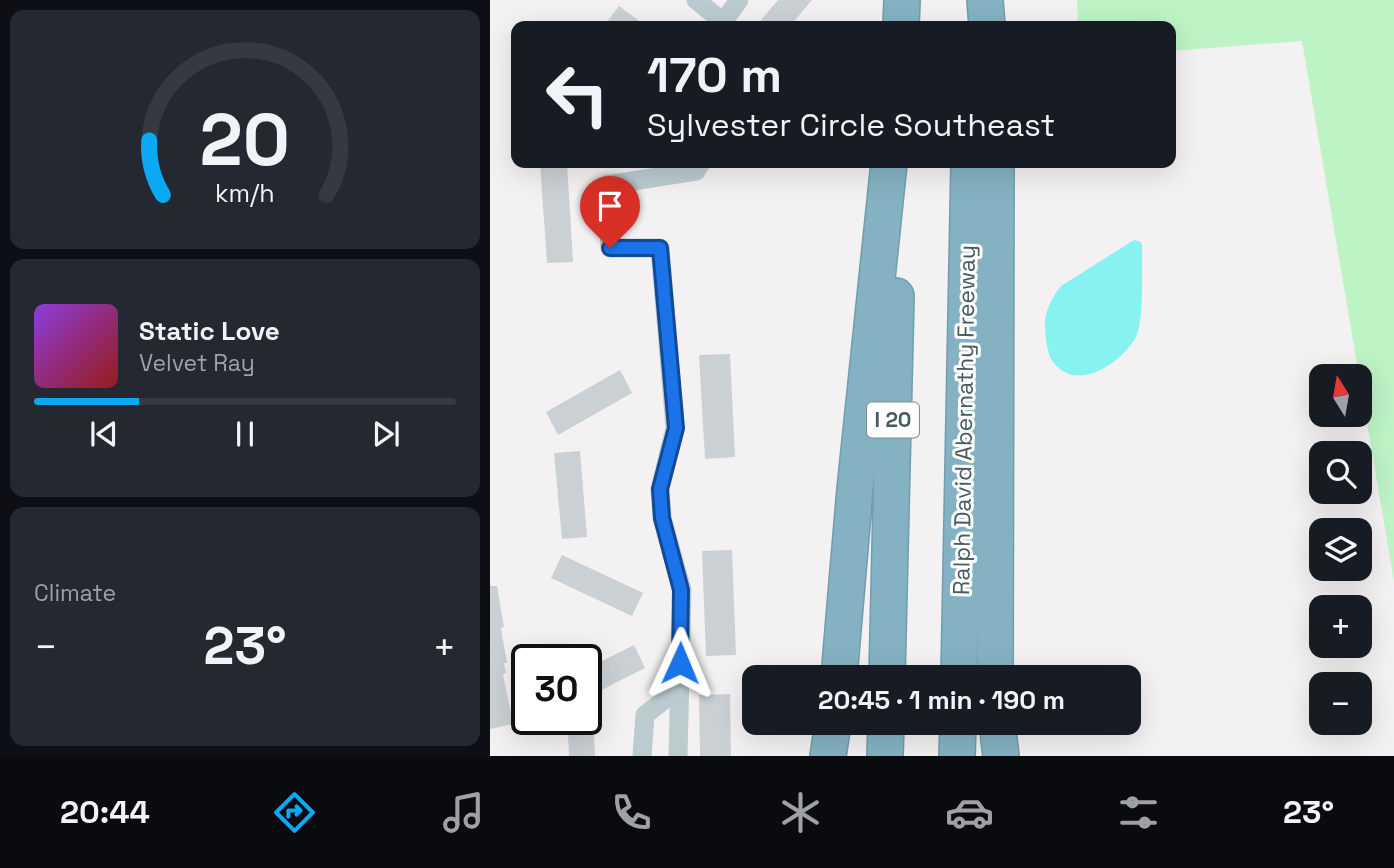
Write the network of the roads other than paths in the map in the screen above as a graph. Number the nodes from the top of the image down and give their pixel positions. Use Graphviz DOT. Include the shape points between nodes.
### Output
graph roads {
  1 [pos="696,0"];
  2 [pos="739,0"];
  3 [pos="902,0"];
  4 [pos="971,0"];
  5 [pos="985,0"];
  6 [pos="720,21"];
  7 [pos="725,21"];
  8 [pos="901,21"];
  9 [pos="971,21"];
  10 [pos="987,21"];
  11 [pos="698,168"];
  12 [pos="888,168"];
  13 [pos="898,168"];
  14 [pos="969,168"];
  15 [pos="996,168"];
  16 [pos="840,665"];
  17 [pos="887,665"];
  18 [pos="959,665"];
  19 [pos="995,665"];
  20 [pos="679,688"];
  21 [pos="831,735"];
  22 [pos="886,735"];
  23 [pos="958,735"];
  24 [pos="998,735"];
  25 [pos="642,756"];
  26 [pos="678,756"];
  27 [pos="828,756"];
  28 [pos="885,756"];
  29 [pos="957,756"];
  30 [pos="1001,756"];
  1 -- 6 [label="street"];
  2 -- 7 [label="street"];
  3 -- 8 [label="highway"];
  4 -- 9 [label="highway"];
  5 -- 10 [label="highway"];
  11 -- 20 [label="street" via="607,185 610,248 660,248 676,428 660,489 662,518 681,590"];
  12 -- 16 [label="highway"];
  13 -- 17 [label="highway, I 20"];
  14 -- 18 [label="highway, Ralph David Abernathy Freeway"];
  15 -- 19 [label="highway"];
  20 -- 25 [label="street" via="645,715"];
  20 -- 26 [label="street"];
  21 -- 27 [label="highway"];
  22 -- 28 [label="highway"];
  23 -- 29 [label="highway"];
  24 -- 30 [label="highway"];
}
